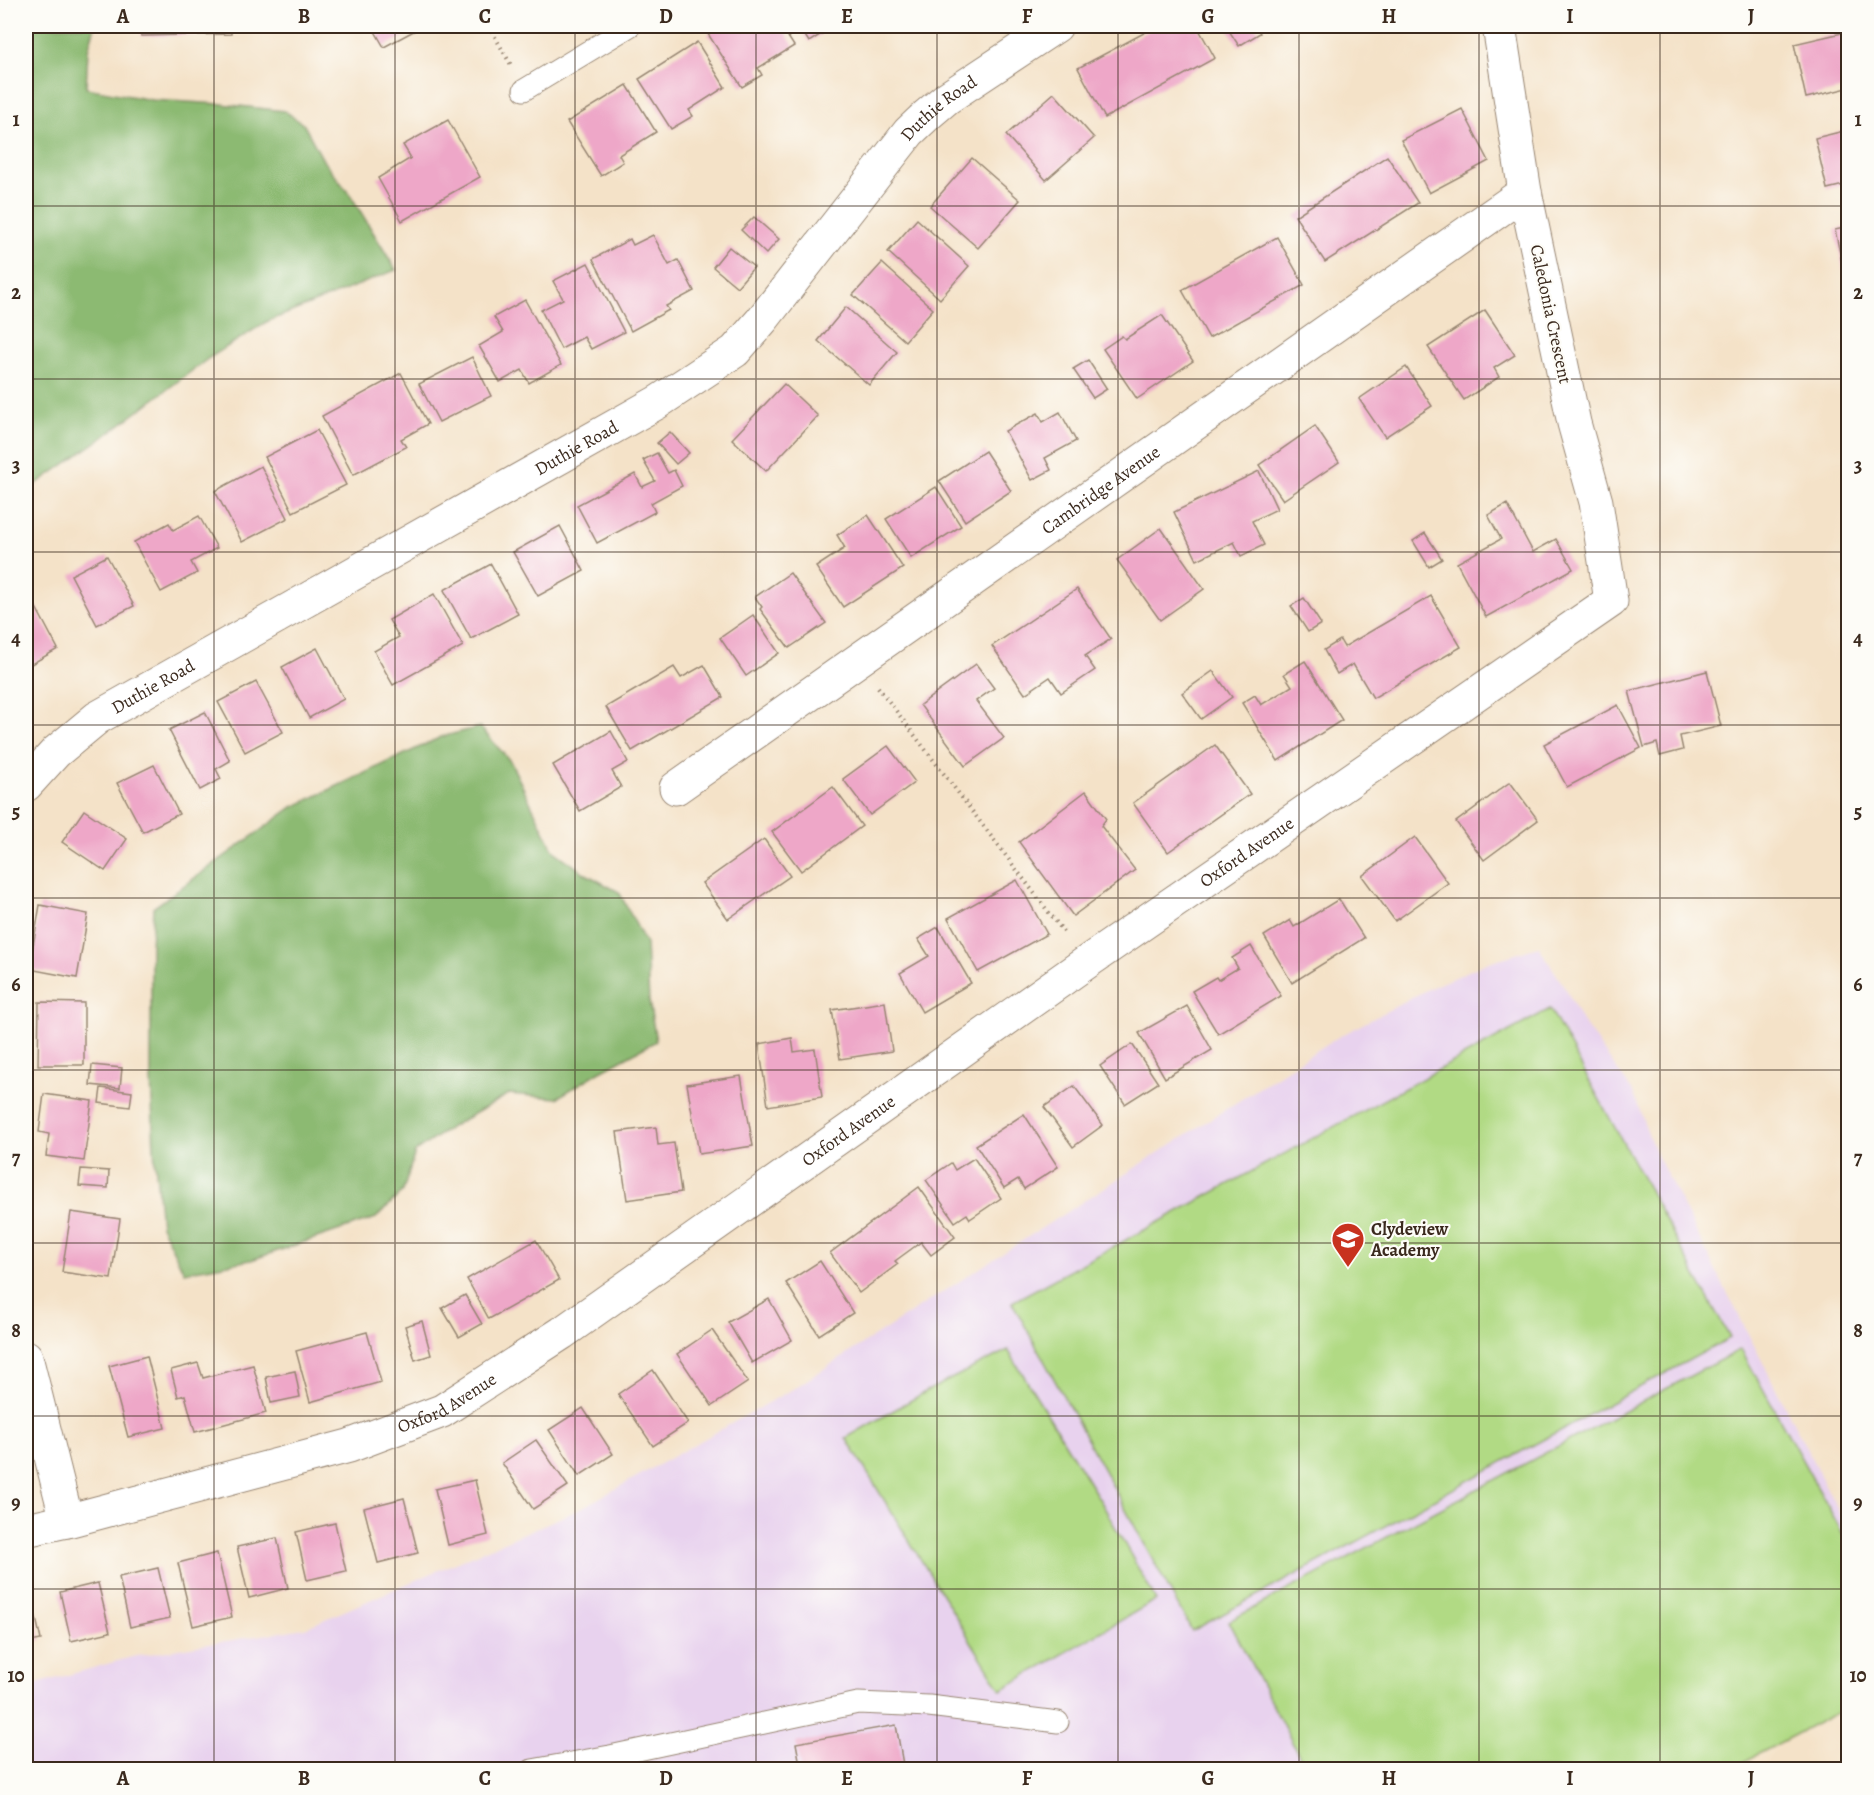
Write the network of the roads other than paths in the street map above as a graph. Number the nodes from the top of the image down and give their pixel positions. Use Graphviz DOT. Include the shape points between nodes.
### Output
graph roads {
  1 [pos="630,26"];
  2 [pos="1056,26"];
  3 [pos="1499,26"];
  4 [pos="524,90"];
  5 [pos="1525,192"];
  6 [pos="1611,602"];
  7 [pos="26,785"];
  8 [pos="676,788"];
  9 [pos="26,1357"];
  10 [pos="67,1521"];
  11 [pos="26,1530"];
  12 [pos="1058,1722"];
  13 [pos="532,1770"];
  1 -- 4 [label="lane"];
  2 -- 7 [label="street, Duthie Road" via="947,98 915,126 735,351 658,402 97,718 56,752"];
  3 -- 5 [label="street, Caledonia Crescent"];
  5 -- 6 [label="street, Caledonia Crescent" via="1574,423 1596,502"];
  5 -- 8 [label="street, Cambridge Avenue"];
  6 -- 10 [label="street, Oxford Avenue" via="1087,962 562,1333 442,1411 349,1446"];
  9 -- 10 [label="street"];
  10 -- 11 [label="street, Oxford Avenue"];
  12 -- 13 [label="lane" via="929,1706 858,1703"];
}
